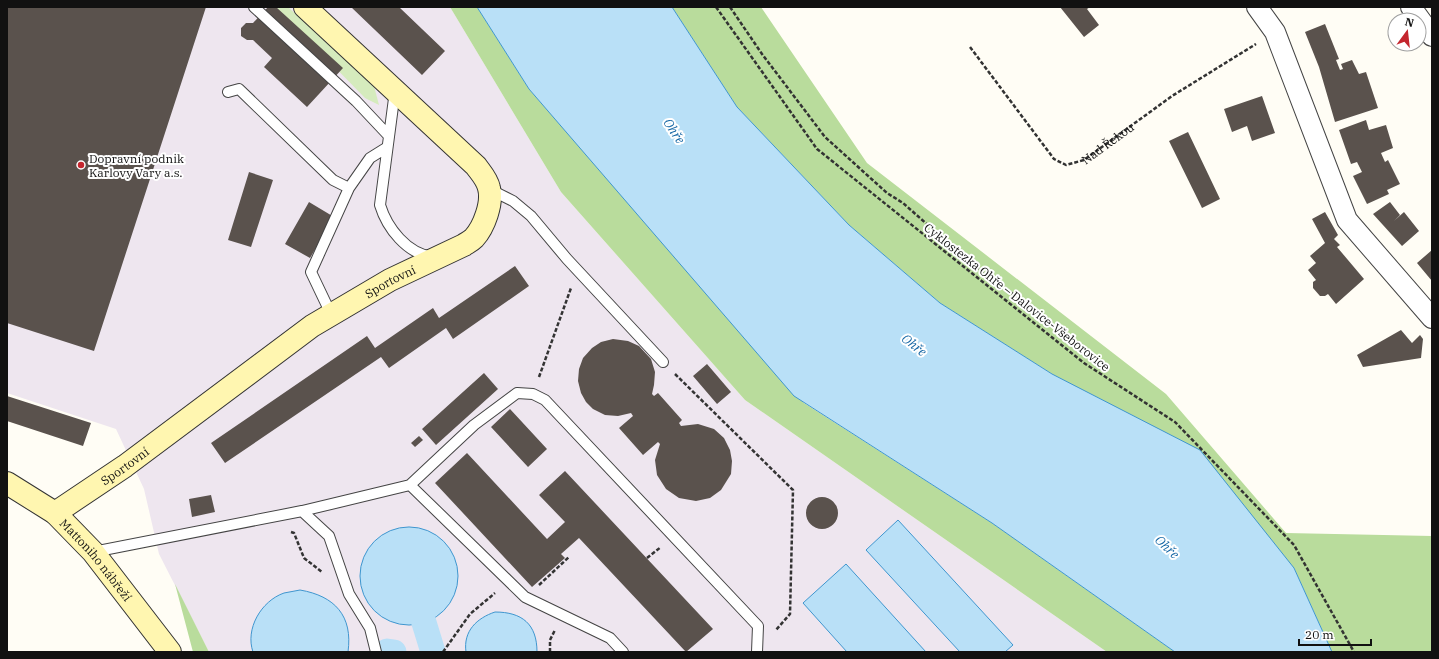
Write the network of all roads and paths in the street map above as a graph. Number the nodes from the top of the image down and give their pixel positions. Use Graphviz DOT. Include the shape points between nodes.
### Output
graph roads {
  1 [pos="254,7"];
  2 [pos="306,7"];
  3 [pos="716,7"];
  4 [pos="730,7"];
  5 [pos="1257,7"];
  6 [pos="1411,7"];
  7 [pos="1275,32"];
  8 [pos="1432,36"];
  9 [pos="970,47"];
  10 [pos="395,91"];
  11 [pos="228,92"];
  12 [pos="388,135"];
  13 [pos="386,148"];
  14 [pos="349,188"];
  15 [pos="489,189"];
  16 [pos="440,257"];
  17 [pos="578,270"];
  18 [pos="331,314"];
  19 [pos="1432,318"];
  20 [pos="1049,320"];
  21 [pos="663,362"];
  22 [pos="533,394"];
  23 [pos="7,483"];
  24 [pos="410,485"];
  25 [pos="302,511"];
  26 [pos="55,513"];
  27 [pos="266,518"];
  28 [pos="93,552"];
  29 [pos="323,572"];
  30 [pos="562,616"];
  31 [pos="170,652"];
  32 [pos="376,652"];
  33 [pos="550,652"];
  34 [pos="623,652"];
  35 [pos="757,652"];
  36 [pos="1354,652"];
  1 -- 12 [label="lane" via="356,101"];
  2 -- 10 [label="street"];
  3 -- 36 [label="path, Cyklostezka Ohře – Dalovice-Všeborovice" via="817,149 1084,363 1174,422 1294,545"];
  4 -- 20 [label="path" via="825,137 973,265"];
  5 -- 7 [label="street"];
  6 -- 8 [label="street"];
  7 -- 9 [label="path, Nad Řekou" via="1172,96 1084,160 1066,165 1054,159"];
  7 -- 19 [label="street" via="1347,220"];
  10 -- 12 [label="lane"];
  10 -- 15 [label="street" via="476,166"];
  11 -- 14 [label="lane" via="239,89 333,180"];
  12 -- 13 [label="lane"];
  13 -- 14 [label="lane" via="370,158"];
  13 -- 16 [label="lane" via="380,205 383,218 401,240 415,251"];
  14 -- 18 [label="lane" via="311,272"];
  15 -- 16 [label="street, Sportovní" via="488,208 474,239"];
  15 -- 17 [label="lane" via="513,201 531,216"];
  16 -- 18 [label="street, Sportovní" via="390,280"];
  17 -- 21 [label="lane"];
  17 -- 22 [label="path"];
  18 -- 26 [label="street, Sportovní" via="124,466"];
  21 -- 35 [label="path" via="793,490 790,614"];
  22 -- 24 [label="lane" via="517,393 474,425"];
  22 -- 35 [label="lane" via="545,400 758,626"];
  23 -- 26 [label="street, Mattoniho nábřeží"];
  24 -- 25 [label="lane"];
  24 -- 30 [label="lane" via="525,597"];
  25 -- 27 [label="lane"];
  25 -- 32 [label="lane" via="329,536 349,594 370,628"];
  26 -- 28 [label="street, Mattoniho nábřeží"];
  27 -- 28 [label="lane"];
  27 -- 29 [label="path" via="272,527 294,533 304,558"];
  28 -- 31 [label="street, Mattoniho nábřeží"];
  30 -- 33 [label="path" via="550,640"];
  30 -- 34 [label="lane" via="610,638"];
}
